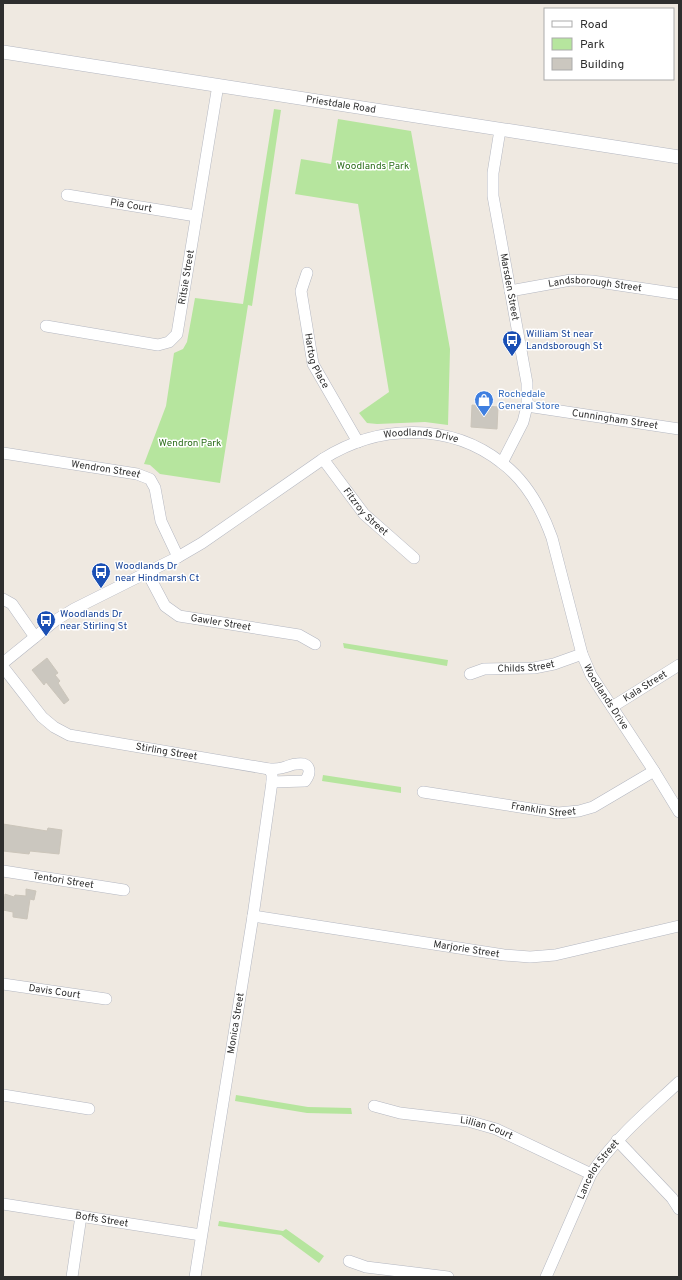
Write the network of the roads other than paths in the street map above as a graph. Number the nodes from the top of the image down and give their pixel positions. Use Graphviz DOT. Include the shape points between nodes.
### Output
graph roads {
  1 [pos="3,52"];
  2 [pos="218,85"];
  3 [pos="500,130"];
  4 [pos="679,158"];
  5 [pos="67,195"];
  6 [pos="196,216"];
  7 [pos="307,273"];
  8 [pos="510,291"];
  9 [pos="679,294"];
  10 [pos="46,326"];
  11 [pos="527,406"];
  12 [pos="679,429"];
  13 [pos="358,442"];
  14 [pos="3,453"];
  15 [pos="323,459"];
  16 [pos="502,463"];
  17 [pos="178,557"];
  18 [pos="414,558"];
  19 [pos="147,572"];
  20 [pos="3,599"];
  21 [pos="35,636"];
  22 [pos="315,644"];
  23 [pos="582,654"];
  24 [pos="3,663"];
  25 [pos="679,665"];
  26 [pos="3,667"];
  27 [pos="470,674"];
  28 [pos="612,707"];
  29 [pos="269,769"];
  30 [pos="654,771"];
  31 [pos="272,782"];
  32 [pos="423,792"];
  33 [pos="679,812"];
  34 [pos="3,871"];
  35 [pos="124,890"];
  36 [pos="253,916"];
  37 [pos="679,926"];
  38 [pos="3,984"];
  39 [pos="106,999"];
  40 [pos="679,1082"];
  41 [pos="3,1095"];
  42 [pos="374,1106"];
  43 [pos="89,1109"];
  44 [pos="617,1140"];
  45 [pos="591,1174"];
  46 [pos="3,1204"];
  47 [pos="679,1209"];
  48 [pos="81,1216"];
  49 [pos="201,1235"];
  50 [pos="349,1260"];
  51 [pos="72,1277"];
  52 [pos="195,1277"];
  53 [pos="448,1277"];
  54 [pos="546,1277"];
  1 -- 2 [label="street, Priestdale Road"];
  2 -- 3 [label="street, Priestdale Road"];
  2 -- 6 [label="street, Ritsie Street"];
  3 -- 4 [label="street, Priestdale Road"];
  3 -- 8 [label="street, Marsden Street" via="493,173 493,196"];
  5 -- 6 [label="street, Pia Court"];
  6 -- 10 [label="street, Ritsie Street" via="177,334 170,342 158,345"];
  7 -- 13 [label="street, Hartog Place" via="301,291 313,364"];
  8 -- 9 [label="street, Landsborough Street" via="571,280 592,280"];
  8 -- 11 [label="street, Marsden Street" via="527,383"];
  11 -- 12 [label="street, Cunningham Street"];
  11 -- 16 [label="street, Marsden Street" via="523,422"];
  13 -- 15 [label="street, Woodlands Drive"];
  13 -- 16 [label="street, Woodlands Drive" via="405,432 427,433 454,438 477,447"];
  14 -- 17 [label="street, Wendron Street" via="145,476 154,488 161,521"];
  15 -- 17 [label="street, Woodlands Drive" via="202,544"];
  15 -- 18 [label="street, Fitzroy Street" via="364,514"];
  16 -- 23 [label="street, Woodlands Drive" via="522,482 547,522"];
  17 -- 19 [label="street, Woodlands Drive"];
  19 -- 21 [label="street, Woodlands Drive" via="74,608"];
  19 -- 22 [label="street, Gawler Street" via="165,606 179,616 299,635"];
  20 -- 21 [label="street" via="12,604"];
  21 -- 24 [label="street, Woodlands Drive"];
  23 -- 27 [label="street, Childs Street" via="534,668 484,669"];
  23 -- 28 [label="street, Woodlands Drive" via="591,675"];
  25 -- 28 [label="street, Kala Street"];
  26 -- 29 [label="street, Stirling Street" via="42,717 69,735"];
  28 -- 30 [label="street, Woodlands Drive"];
  29 -- 31 [label="street, Monica Street"];
  29 -- 31 [label="street, Stirling Street" via="302,763 310,770 305,782"];
  30 -- 32 [label="street, Franklin Street" via="593,807 579,812 558,813"];
  30 -- 33 [label="street, Woodlands Drive"];
  31 -- 36 [label="street, Monica Street"];
  34 -- 35 [label="street, Tentori Street"];
  36 -- 37 [label="street, Marjorie Street" via="530,958 555,955"];
  36 -- 49 [label="street, Monica Street"];
  38 -- 39 [label="street, Davis Court"];
  40 -- 44 [label="street, Lancelot Street"];
  41 -- 43 [label="street"];
  42 -- 45 [label="street, Lillian Court" via="400,1113 468,1121 496,1129"];
  44 -- 45 [label="street, Lancelot Street"];
  44 -- 47 [label="street" via="672,1198"];
  45 -- 54 [label="street, Lancelot Street"];
  46 -- 48 [label="street, Boffs Street"];
  48 -- 49 [label="street, Boffs Street"];
  48 -- 51 [label="street"];
  49 -- 52 [label="street, Monica Street"];
  50 -- 53 [label="street" via="366,1267"];
}
